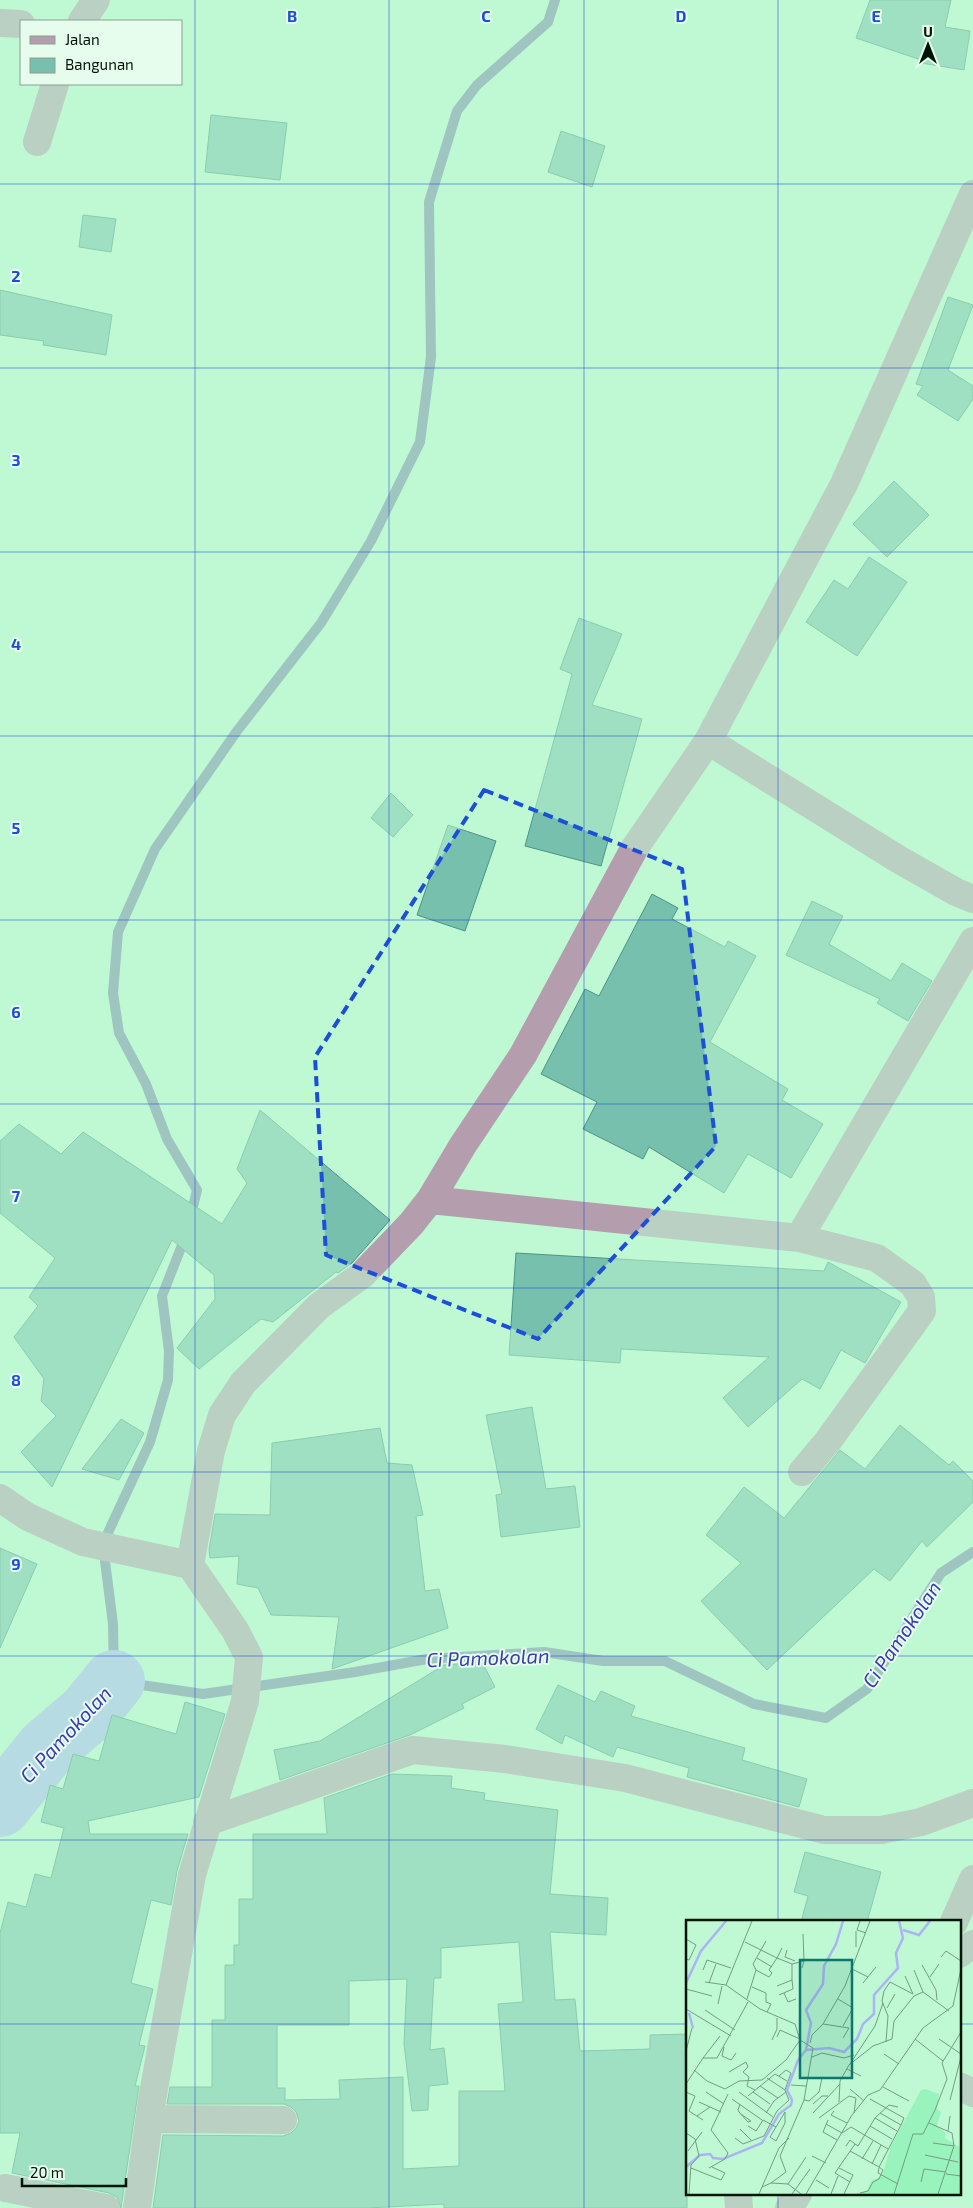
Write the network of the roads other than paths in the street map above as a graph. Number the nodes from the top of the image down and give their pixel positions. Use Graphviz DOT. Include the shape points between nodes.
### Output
graph roads {
  1 [pos="96,0"];
  2 [pos="83,20"];
  3 [pos="0,23"];
  4 [pos="20,24"];
  5 [pos="55,85"];
  6 [pos="37,142"];
  7 [pos="973,194"];
  8 [pos="708,741"];
  9 [pos="973,899"];
  10 [pos="973,941"];
  11 [pos="430,1200"];
  12 [pos="799,1238"];
  13 [pos="802,1472"];
  14 [pos="0,1498"];
  15 [pos="190,1566"];
  16 [pos="973,1803"];
  17 [pos="207,1822"];
  18 [pos="973,1879"];
  19 [pos="955,1920"];
  20 [pos="973,1944"];
  21 [pos="960,1953"];
  22 [pos="960,2086"];
  23 [pos="973,2092"];
  24 [pos="150,2119"];
  25 [pos="283,2120"];
  26 [pos="5,2188"];
  27 [pos="797,2196"];
  28 [pos="106,2208"];
  29 [pos="137,2208"];
  30 [pos="789,2208"];
  1 -- 2 [label="street"];
  3 -- 4 [label="street"];
  5 -- 6 [label="street"];
  7 -- 8 [label="street" via="844,484"];
  8 -- 9 [label="street" via="898,859"];
  8 -- 11 [label="street" via="634,849 523,1055"];
  10 -- 12 [label="street"];
  11 -- 12 [label="street"];
  11 -- 15 [label="street" via="362,1276 319,1306 243,1383 222,1415"];
  12 -- 13 [label="street" via="877,1258 913,1284 921,1297 922,1311"];
  14 -- 15 [label="street" via="28,1517 82,1542"];
  15 -- 17 [label="street" via="235,1630 249,1657 244,1701"];
  16 -- 17 [label="street" via="921,1822 881,1830 824,1830 624,1778 505,1759 414,1750"];
  17 -- 24 [label="street" via="192,1875 174,1965"];
  18 -- 19 [label="street"];
  20 -- 21 [label="street"];
  22 -- 23 [label="street"];
  24 -- 25 [label="street"];
  24 -- 29 [label="street"];
  26 -- 28 [label="street"];
  27 -- 30 [label="street"];
}
